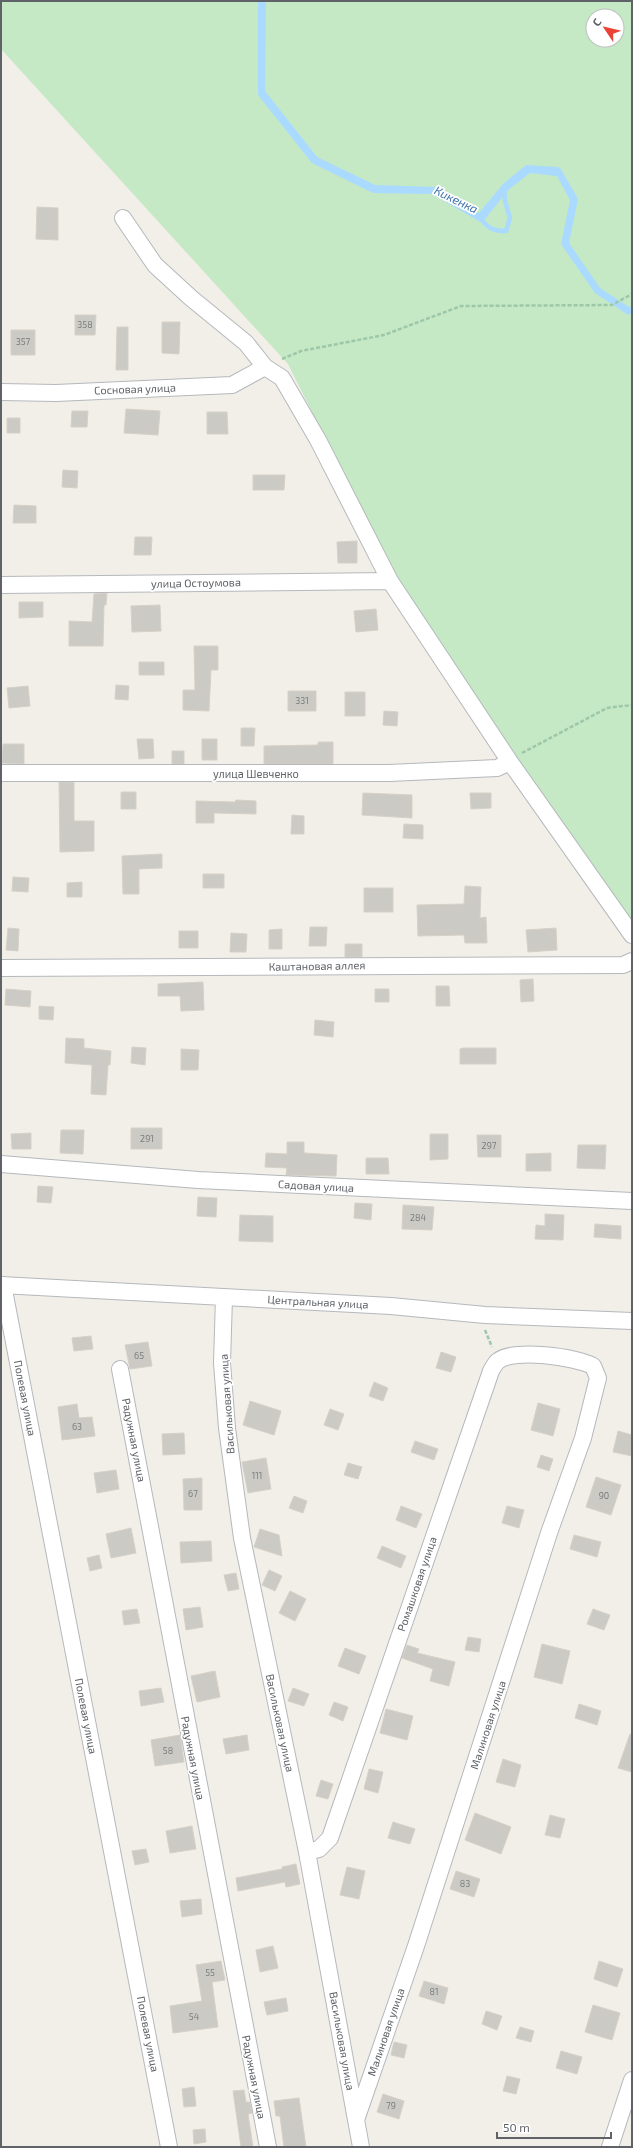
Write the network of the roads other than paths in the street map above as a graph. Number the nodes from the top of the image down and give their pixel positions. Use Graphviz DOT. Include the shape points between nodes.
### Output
graph roads {
  1 [pos="123,218"];
  2 [pos="265,367"];
  3 [pos="1,392"];
  4 [pos="390,581"];
  5 [pos="1,585"];
  6 [pos="510,762"];
  7 [pos="1,773"];
  8 [pos="632,935"];
  9 [pos="632,961"];
  10 [pos="1,968"];
  11 [pos="1,1164"];
  12 [pos="632,1201"];
  13 [pos="2,1285"];
  14 [pos="224,1297"];
  15 [pos="632,1321"];
  16 [pos="555,1356"];
  17 [pos="120,1370"];
  18 [pos="307,1852"];
  19 [pos="632,2080"];
  20 [pos="356,2120"];
  21 [pos="169,2147"];
  22 [pos="268,2147"];
  23 [pos="361,2147"];
  24 [pos="610,2147"];
  1 -- 2 [label="street" via="155,265 246,343"];
  2 -- 3 [label="street, Сосновая улица" via="232,385 56,393"];
  2 -- 4 [label="street" via="282,378 318,440"];
  4 -- 5 [label="street, улица Остоумова"];
  4 -- 6 [label="street"];
  6 -- 7 [label="street, улица Шевченко" via="497,768 389,774"];
  6 -- 8 [label="street"];
  9 -- 10 [label="street, Каштановая аллея" via="615,965"];
  11 -- 12 [label="street, Садовая улица" via="198,1180"];
  13 -- 14 [label="street, Центральная улица"];
  13 -- 21 [label="street, Полевая улица"];
  14 -- 15 [label="street, Центральная улица" via="391,1306 485,1315"];
  14 -- 18 [label="street, Васильковая улица" via="222,1362 227,1428 242,1538"];
  16 -- 18 [label="street, Ромашковая улица" via="510,1356 498,1361 491,1371 330,1838 319,1849"];
  16 -- 20 [label="street, Малиновая улица" via="583,1361 596,1370 598,1378 583,1438 549,1533 416,1946"];
  17 -- 22 [label="street, Радужная улица"];
  18 -- 20 [label="street, Васильковая улица"];
  19 -- 24 [label="street"];
  20 -- 23 [label="street, Васильковая улица"];
}
